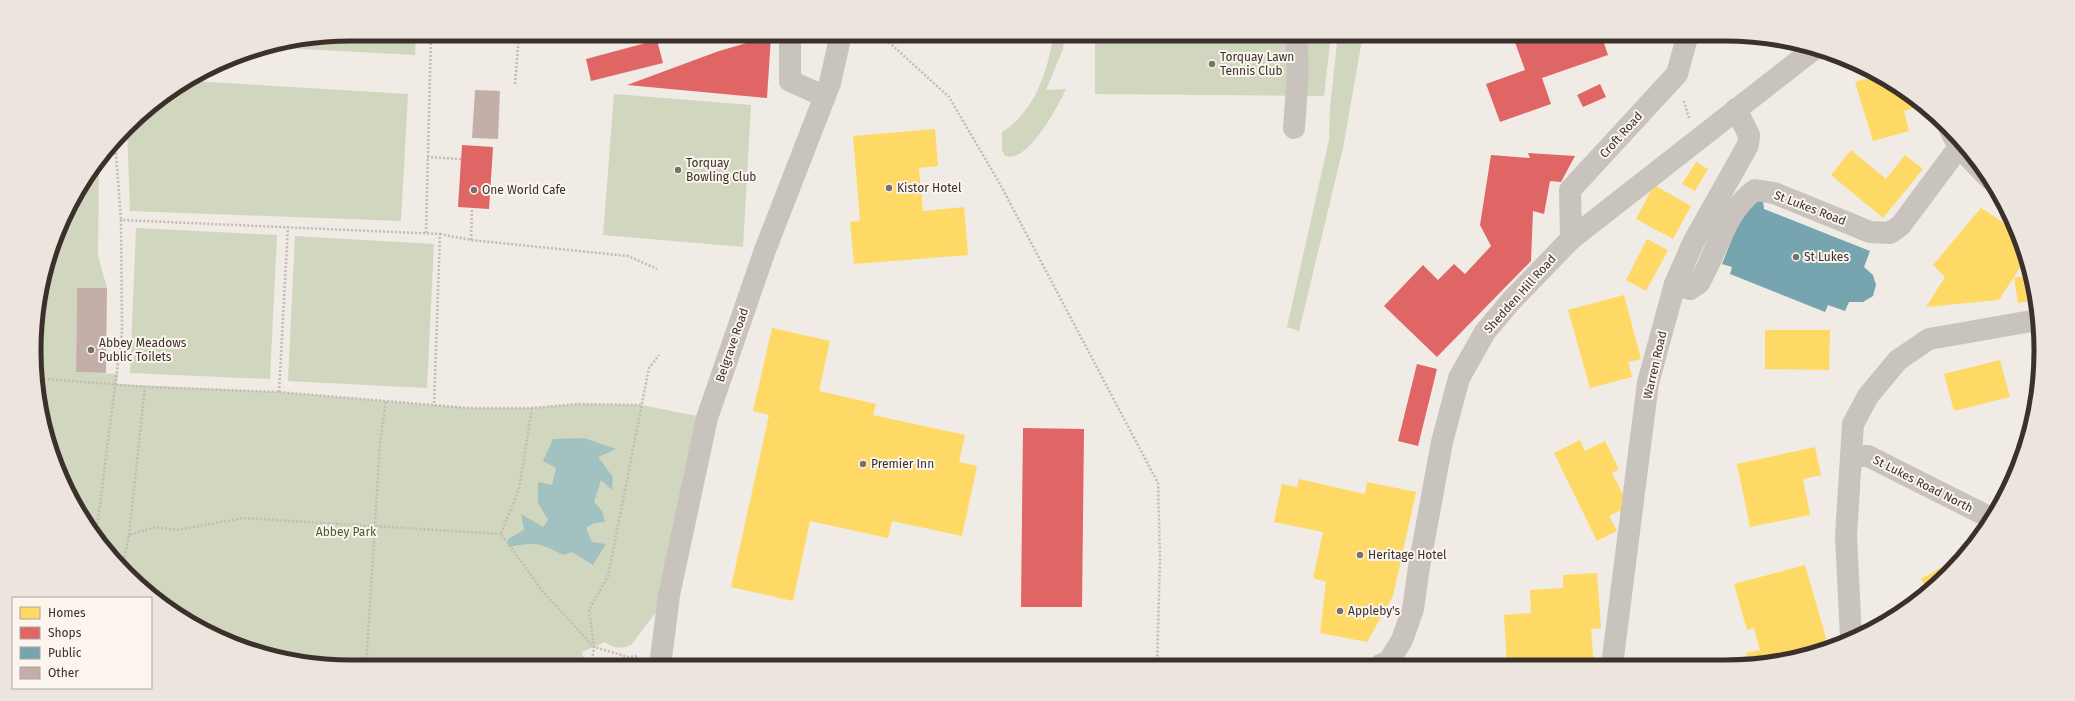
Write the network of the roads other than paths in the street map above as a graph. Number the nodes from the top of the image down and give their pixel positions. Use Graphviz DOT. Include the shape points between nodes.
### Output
graph roads {
  1 [pos="790,41"];
  2 [pos="839,41"];
  3 [pos="1296,41"];
  4 [pos="1686,41"];
  5 [pos="1809,53"];
  6 [pos="824,96"];
  7 [pos="1736,110"];
  8 [pos="1294,128"];
  9 [pos="1958,147"];
  10 [pos="1571,239"];
  11 [pos="1675,284"];
  12 [pos="2032,321"];
  13 [pos="1852,456"];
  14 [pos="1986,516"];
  15 [pos="1851,633"];
  16 [pos="661,660"];
  17 [pos="1390,660"];
  18 [pos="1613,660"];
  1 -- 6 [label="street" via="790,81"];
  2 -- 6 [label="street, Belgrave Road" via="830,83"];
  3 -- 8 [label="street" via="1298,72"];
  4 -- 10 [label="street, Croft Road" via="1677,74 1570,190"];
  5 -- 7 [label="street, Shedden Hill Road"];
  6 -- 16 [label="street, Belgrave Road" via="764,250 707,418 669,595"];
  7 -- 10 [label="street, Shedden Hill Road"];
  7 -- 11 [label="street, Warren Road" via="1749,135 1748,145 1693,243"];
  9 -- 11 [label="street, St Lukes Road" via="1901,225 1890,233 1870,232 1774,193 1754,190 1743,199 1727,225 1699,284 1690,289"];
  10 -- 17 [label="street, Shedden Hill Road" via="1485,332 1459,378 1442,442 1413,609 1402,640"];
  11 -- 18 [label="street, Warren Road" via="1648,383"];
  12 -- 13 [label="street" via="1929,339 1898,360 1868,396 1853,424"];
  13 -- 14 [label="street, St Lukes Road North" via="1868,456"];
  13 -- 15 [label="street" via="1846,536"];
}
